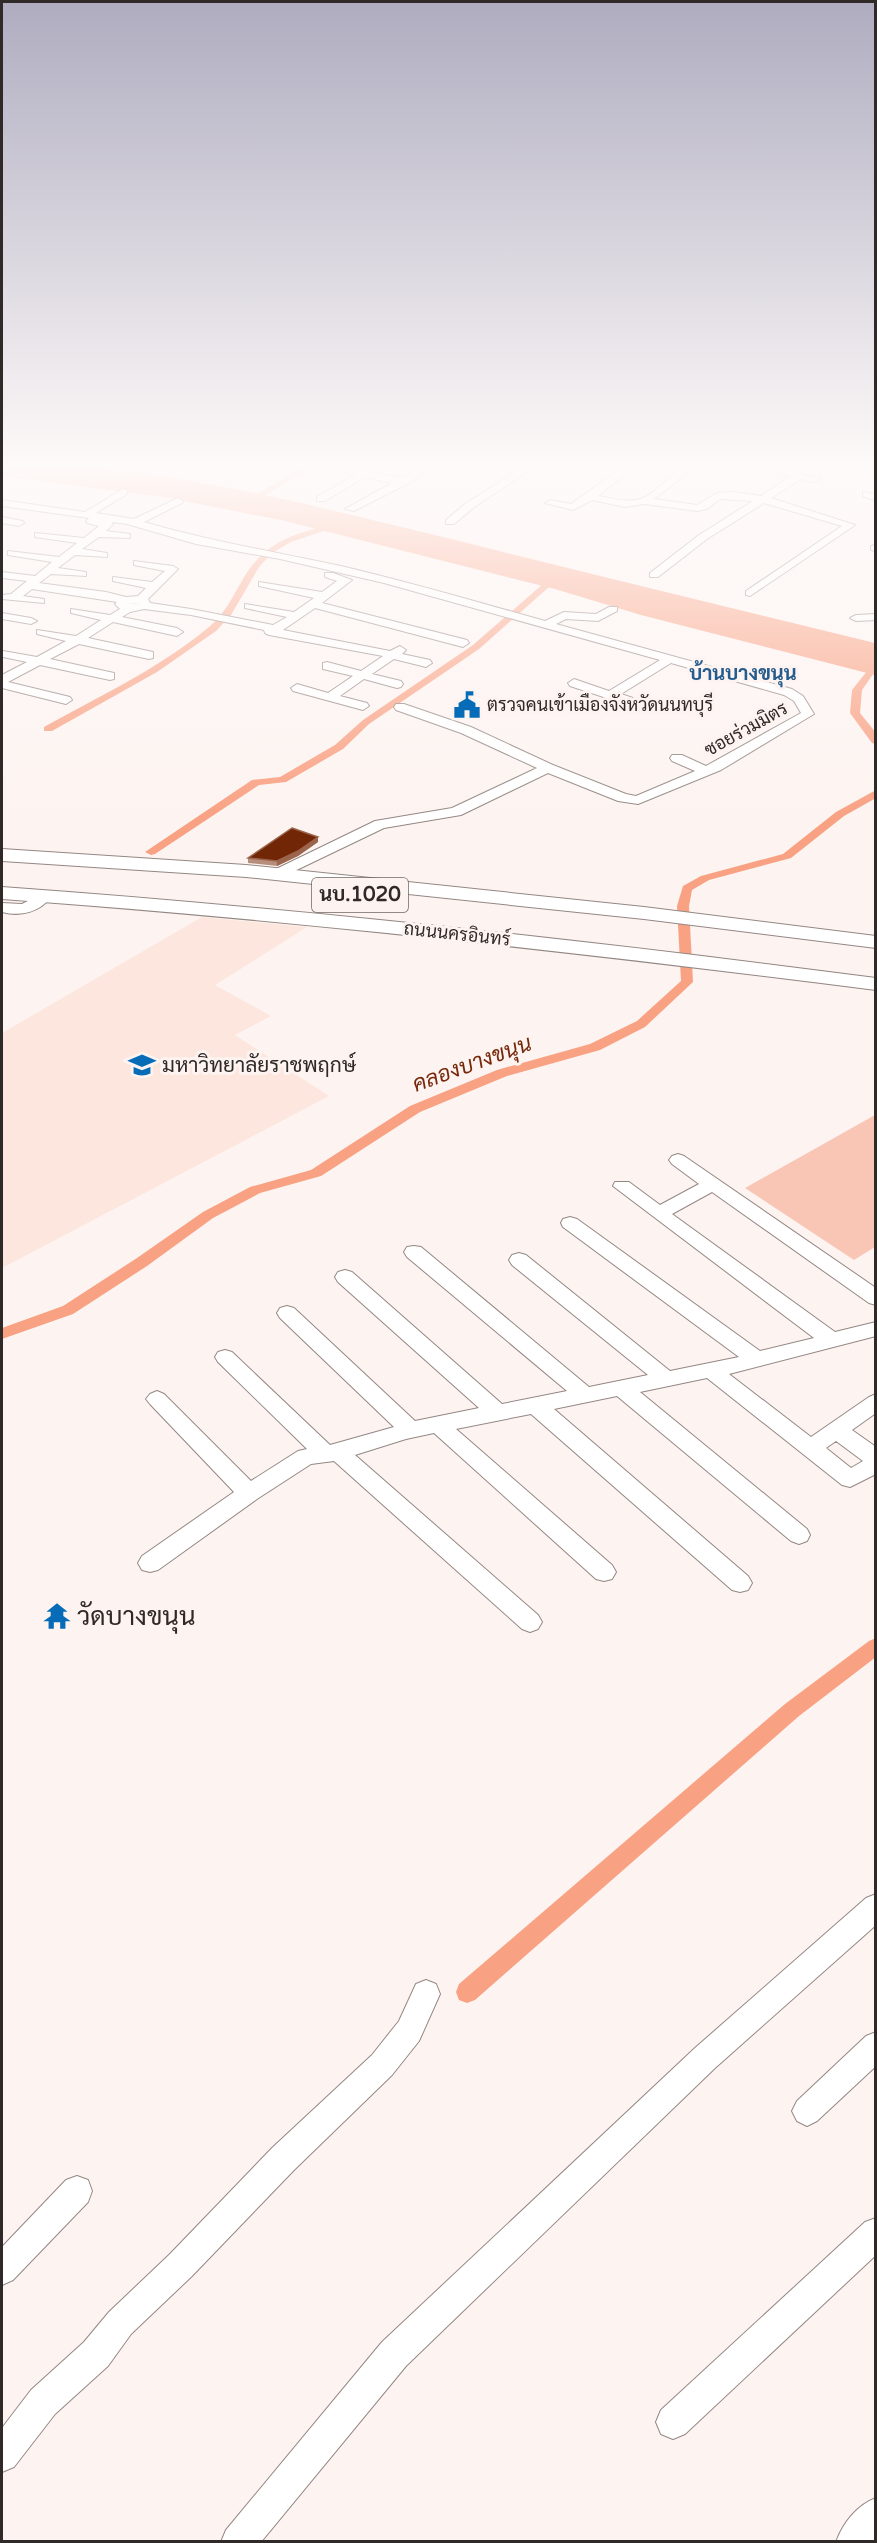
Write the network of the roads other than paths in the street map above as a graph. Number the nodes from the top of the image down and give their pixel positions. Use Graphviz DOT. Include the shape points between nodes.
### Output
graph roads {
  1 [pos="33,582"];
  2 [pos="132,582"];
  3 [pos="160,582"];
  4 [pos="342,582"];
  5 [pos="392,582"];
  6 [pos="765,582"];
  7 [pos="263,584"];
  8 [pos="155,586"];
  9 [pos="750,592"];
  10 [pos="324,596"];
  11 [pos="7,597"];
  12 [pos="39,602"];
  13 [pos="142,603"];
  14 [pos="313,604"];
  15 [pos="126,605"];
  16 [pos="557,605"];
  17 [pos="249,606"];
  18 [pos="613,609"];
  19 [pos="75,611"];
  20 [pos="2,616"];
  21 [pos="297,616"];
  22 [pos="876,617"];
  23 [pos="856,618"];
  24 [pos="110,619"];
  25 [pos="31,621"];
  26 [pos="541,625"];
  27 [pos="278,629"];
  28 [pos="41,632"];
  29 [pos="177,632"];
  30 [pos="424,633"];
  31 [pos="77,640"];
  32 [pos="464,643"];
  33 [pos="8,654"];
  34 [pos="149,655"];
  35 [pos="394,655"];
  36 [pos="668,660"];
  37 [pos="38,661"];
  38 [pos="426,663"];
  39 [pos="327,666"];
  40 [pos="363,675"];
  41 [pos="110,676"];
  42 [pos="2,682"];
  43 [pos="574,683"];
  44 [pos="397,684"];
  45 [pos="297,688"];
  46 [pos="611,695"];
  47 [pos="330,697"];
  48 [pos="66,700"];
  49 [pos="363,706"];
  50 [pos="644,706"];
  51 [pos="400,707"];
  52 [pos="676,758"];
  53 [pos="548,768"];
  54 [pos="706,771"];
  55 [pos="2,855"];
  56 [pos="2,861"];
  57 [pos="2,866"];
  58 [pos="53,870"];
  59 [pos="277,874"];
  60 [pos="2,881"];
  61 [pos="131,888"];
  62 [pos="50,896"];
  63 [pos="2,905"];
  64 [pos="668,921"];
  65 [pos="695,940"];
  66 [pos="876,942"];
  67 [pos="673,953"];
  68 [pos="876,953"];
  69 [pos="876,972"];
  70 [pos="876,984"];
  71 [pos="678,1160"];
  72 [pos="713,1184"];
  73 [pos="622,1186"];
  74 [pos="659,1213"];
  75 [pos="570,1223"];
  76 [pos="414,1252"];
  77 [pos="519,1260"];
  78 [pos="345,1277"];
  79 [pos="876,1298"];
  80 [pos="287,1313"];
  81 [pos="876,1329"];
  82 [pos="831,1340"];
  83 [pos="225,1357"];
  84 [pos="756,1359"];
  85 [pos="710,1370"];
  86 [pos="667,1379"];
  87 [pos="621,1388"];
  88 [pos="585,1395"];
  89 [pos="157,1399"];
  90 [pos="876,1402"];
  91 [pos="535,1405"];
  92 [pos="498,1413"];
  93 [pos="438,1425"];
  94 [pos="836,1429"];
  95 [pos="411,1430"];
  96 [pos="810,1448"];
  97 [pos="332,1453"];
  98 [pos="876,1461"];
  99 [pos="249,1493"];
  100 [pos="799,1535"];
  101 [pos="150,1563"];
  102 [pos="604,1572"];
  103 [pos="740,1583"];
  104 [pos="530,1622"];
  105 [pos="876,1907"];
  106 [pos="426,1994"];
  107 [pos="876,2046"];
  108 [pos="807,2111"];
  109 [pos="77,2191"];
  110 [pos="876,2233"];
  111 [pos="2,2269"];
  112 [pos="673,2422"];
  113 [pos="2,2455"];
  114 [pos="876,2515"];
  115 [pos="238,2541"];
  116 [pos="853,2541"];
  1 -- 11 [label="street"];
  1 -- 15 [label="street" via="106,595"];
  2 -- 8 [label="street"];
  3 -- 8 [label="street"];
  4 -- 10 [label="street"];
  5 -- 26 [label="street, ซอยร่วมมิตร"];
  6 -- 9 [label="street"];
  7 -- 10 [label="street"];
  8 -- 13 [label="street"];
  10 -- 14 [label="street"];
  11 -- 12 [label="street"];
  13 -- 15 [label="street"];
  13 -- 27 [label="street"];
  14 -- 21 [label="street"];
  14 -- 30 [label="street"];
  15 -- 24 [label="street"];
  16 -- 26 [label="street" via="563,611"];
  17 -- 21 [label="street"];
  18 -- 26 [label="street" via="598,618 564,615"];
  19 -- 24 [label="street"];
  20 -- 25 [label="street"];
  21 -- 27 [label="street"];
  22 -- 23 [label="street"];
  24 -- 29 [label="street"];
  24 -- 31 [label="street"];
  26 -- 36 [label="street, ซอยร่วมมิตร"];
  27 -- 35 [label="street"];
  28 -- 31 [label="street"];
  30 -- 32 [label="street"];
  30 -- 35 [label="street"];
  31 -- 34 [label="street"];
  31 -- 37 [label="street"];
  33 -- 37 [label="street"];
  35 -- 38 [label="street"];
  35 -- 40 [label="street"];
  36 -- 46 [label="street"];
  36 -- 54 [label="street, ซอยร่วมมิตร" via="788,692 799,699 808,714"];
  37 -- 41 [label="street"];
  37 -- 42 [label="street"];
  39 -- 40 [label="street"];
  40 -- 44 [label="street"];
  40 -- 47 [label="street"];
  42 -- 48 [label="street"];
  43 -- 46 [label="street"];
  45 -- 47 [label="street"];
  46 -- 50 [label="street"];
  47 -- 49 [label="street"];
  51 -- 53 [label="street, ซอยร่วมมิตร" via="466,730"];
  52 -- 54 [label="street"];
  53 -- 54 [label="street, ซอยร่วมมิตร" via="633,800"];
  53 -- 59 [label="street" via="456,812 380,824"];
  55 -- 59 [label="main road, ถนนนครอินทร์ / นบ.1020"];
  56 -- 58 [label="main road"];
  57 -- 58 [label="main road, ถนนนครอินทร์ / นบ.1020"];
  58 -- 64 [label="main road, ถนนนครอินทร์ / นบ.1020"];
  59 -- 64 [label="main road, ถนนนครอินทร์ / นบ.1020"];
  60 -- 61 [label="main road, ถนนนครอินทร์ / นบ.1020"];
  61 -- 62 [label="main road" via="69,891"];
  61 -- 67 [label="main road, ถนนนครอินทร์ / นบ.1020" via="416,917"];
  62 -- 63 [label="main road, ถนนนครอินทร์ / นบ.1020"];
  62 -- 67 [label="main road, ถนนนครอินทร์ / นบ.1020"];
  64 -- 65 [label="main road, ถนนนครอินทร์ / นบ.1020"];
  65 -- 66 [label="main road, ถนนนครอินทร์ / นบ.1020"];
  65 -- 67 [label="main road, ถนนนครอินทร์ / นบ.1020"];
  65 -- 68 [label="main road, ถนนนครอินทร์ / นบ.1020"];
  65 -- 69 [label="main road, ถนนนครอินทร์ / นบ.1020"];
  65 -- 70 [label="main road, ถนนนครอินทร์ / นบ.1020"];
  71 -- 72 [label="street"];
  72 -- 74 [label="street"];
  72 -- 79 [label="street"];
  73 -- 74 [label="street"];
  74 -- 82 [label="street"];
  75 -- 84 [label="street"];
  76 -- 88 [label="street"];
  77 -- 86 [label="street"];
  78 -- 92 [label="street"];
  80 -- 95 [label="street"];
  81 -- 82 [label="street"];
  82 -- 84 [label="street"];
  83 -- 97 [label="street"];
  84 -- 85 [label="street"];
  85 -- 86 [label="street"];
  85 -- 96 [label="street"];
  86 -- 87 [label="street"];
  87 -- 88 [label="street"];
  87 -- 100 [label="street"];
  88 -- 91 [label="street"];
  89 -- 99 [label="street"];
  90 -- 94 [label="street"];
  91 -- 92 [label="street"];
  91 -- 103 [label="street"];
  92 -- 93 [label="street"];
  93 -- 95 [label="street"];
  93 -- 102 [label="street"];
  94 -- 96 [label="street"];
  94 -- 98 [label="street"];
  95 -- 97 [label="street"];
  96 -- 98 [label="street" via="850,1479"];
  97 -- 99 [label="street" via="306,1457"];
  97 -- 104 [label="street"];
  99 -- 101 [label="street"];
  105 -- 115 [label="street" via="705,2058 394,2354"];
  106 -- 113 [label="street" via="409,2031 382,2065 120,2323 96,2354 44,2403"];
  107 -- 108 [label="street"];
  109 -- 111 [label="street"];
  110 -- 112 [label="street"];
  114 -- 116 [label="street"];
}
